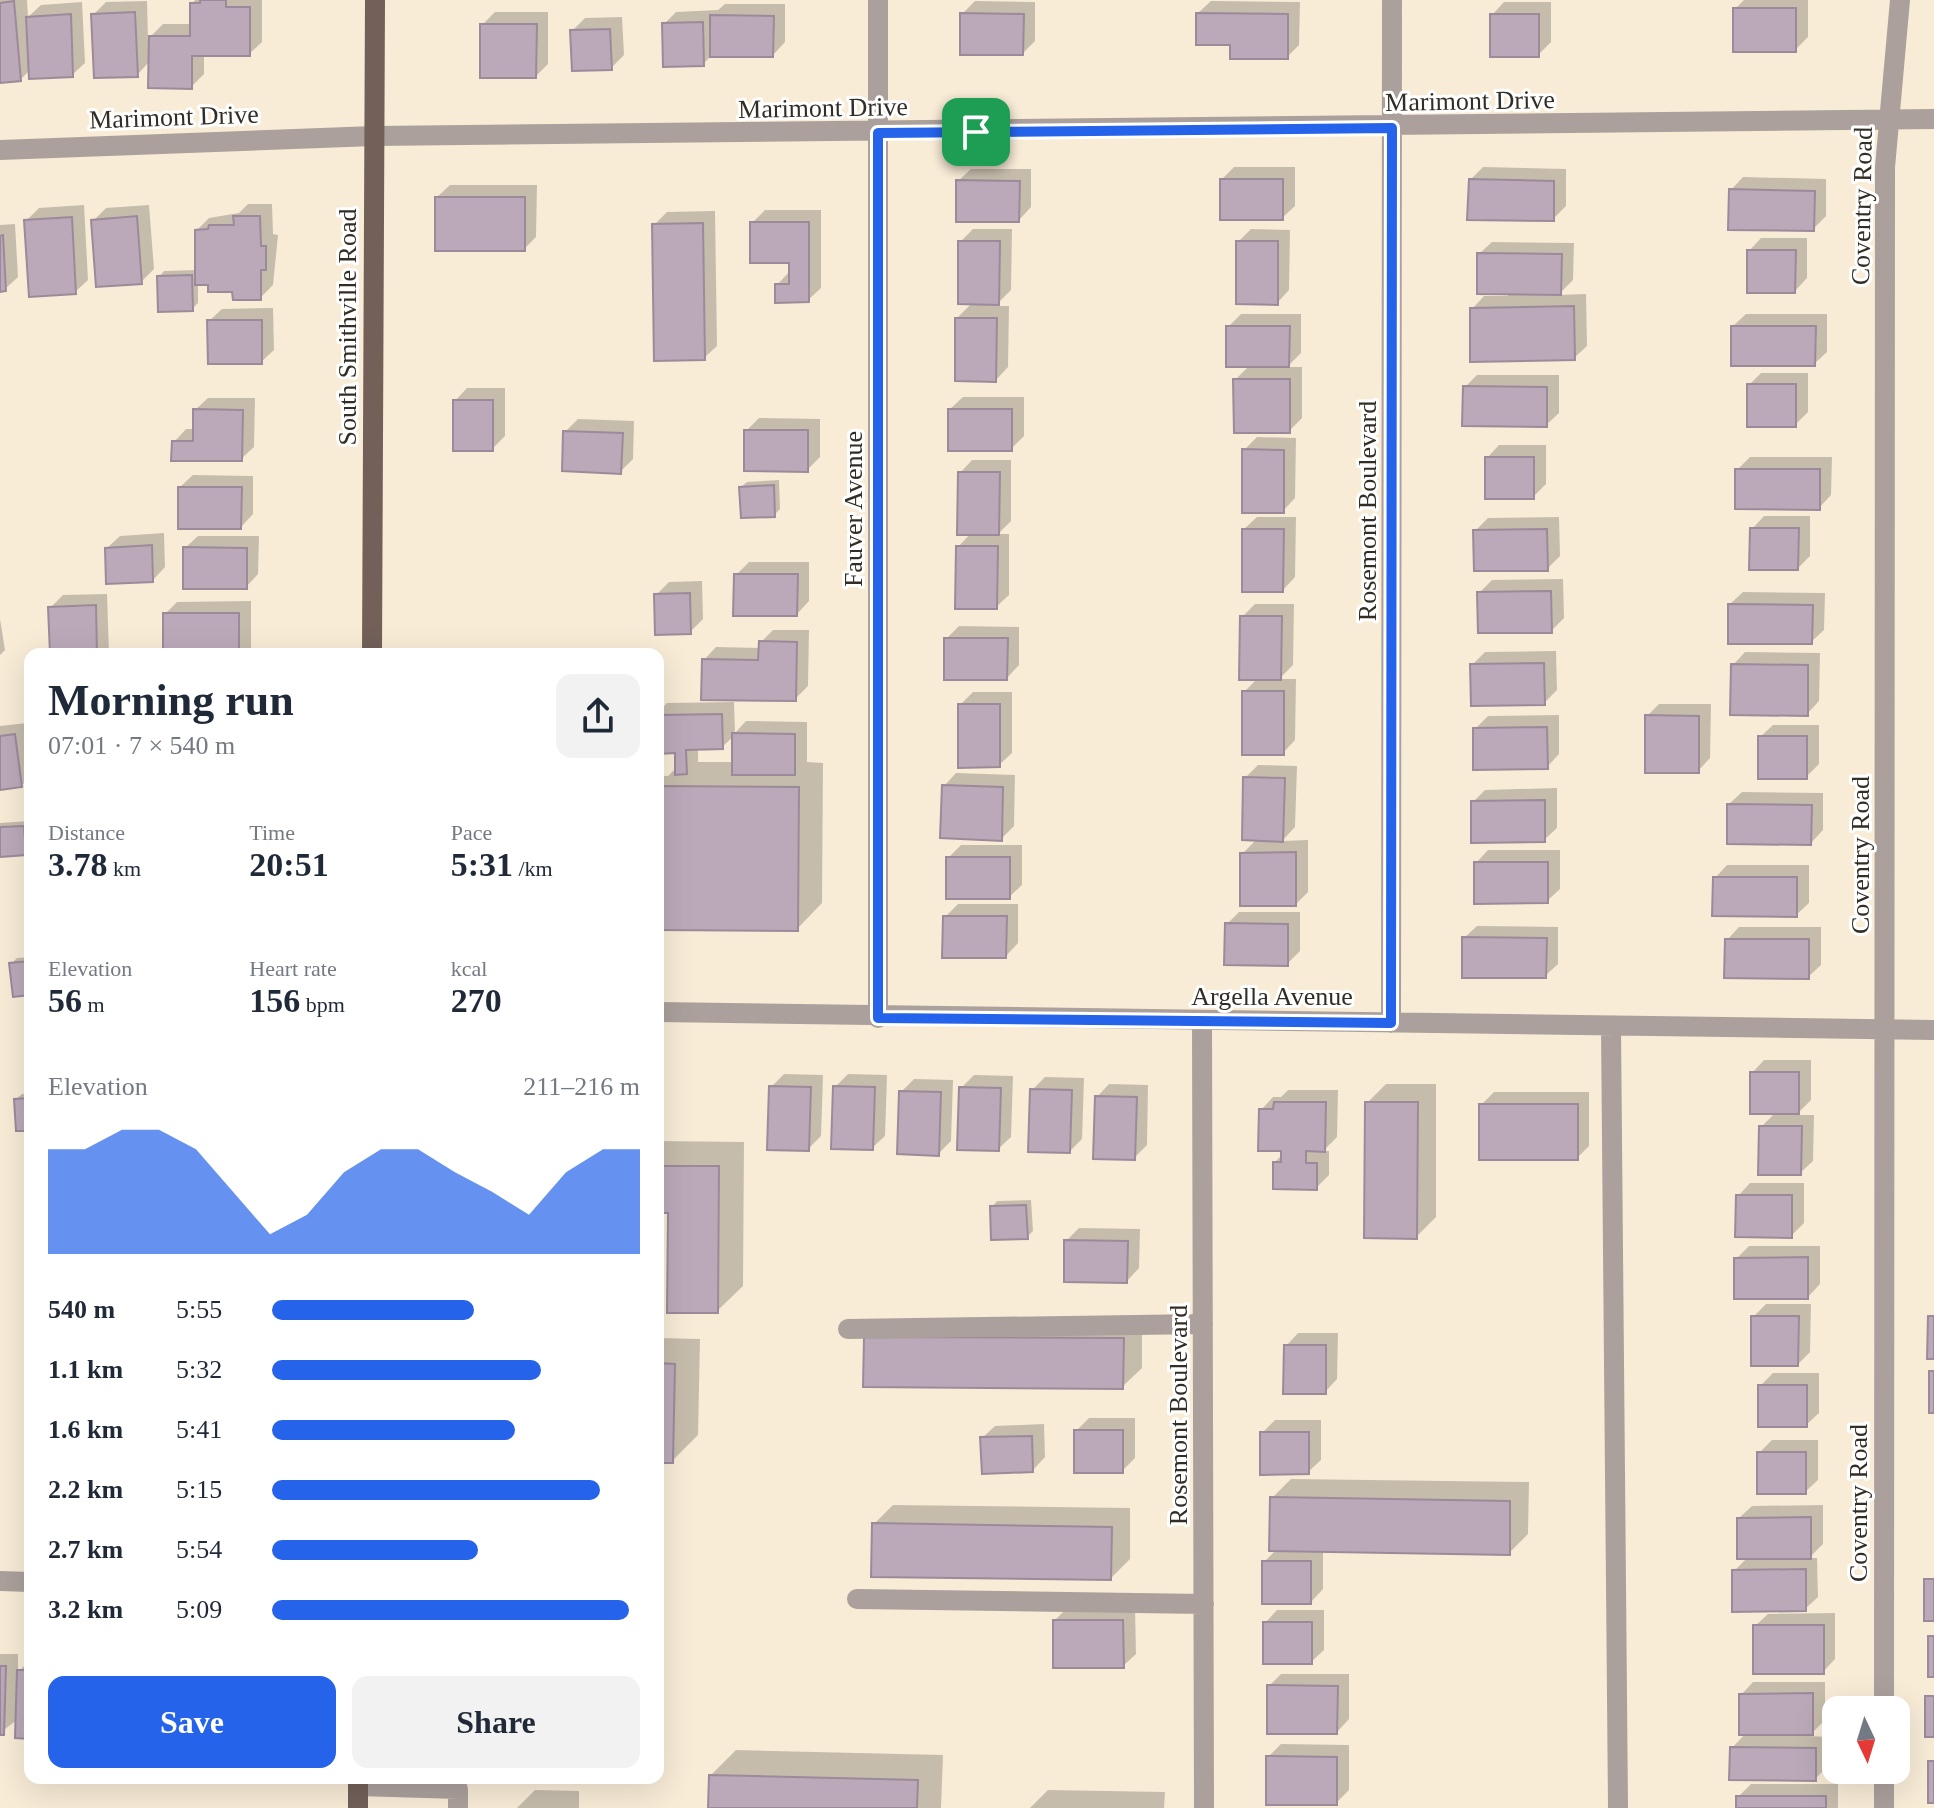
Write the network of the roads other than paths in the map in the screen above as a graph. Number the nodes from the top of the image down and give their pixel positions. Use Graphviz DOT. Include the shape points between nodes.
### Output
graph roads {
  1 [pos="375,0"];
  2 [pos="878,0"];
  3 [pos="1392,0"];
  4 [pos="1900,0"];
  5 [pos="1934,119"];
  6 [pos="1890,120"];
  7 [pos="1392,128"];
  8 [pos="878,133"];
  9 [pos="374,136"];
  10 [pos="0,150"];
  11 [pos="372,648"];
  12 [pos="664,1012"];
  13 [pos="878,1018"];
  14 [pos="1202,1022"];
  15 [pos="1391,1023"];
  16 [pos="1611,1027"];
  17 [pos="1885,1029"];
  18 [pos="1934,1030"];
  19 [pos="1203,1324"];
  20 [pos="848,1329"];
  21 [pos="0,1581"];
  22 [pos="24,1582"];
  23 [pos="857,1599"];
  24 [pos="1204,1604"];
  25 [pos="1884,1696"];
  26 [pos="358,1784"];
  27 [pos="387,1784"];
  28 [pos="1884,1784"];
  29 [pos="358,1808"];
  30 [pos="458,1808"];
  31 [pos="1204,1808"];
  32 [pos="1618,1808"];
  33 [pos="1884,1808"];
  1 -- 9 [label="main road, South Smithville Road"];
  2 -- 8 [label="street, Fauver Avenue"];
  3 -- 7 [label="street, Rosemont Boulevard"];
  4 -- 6 [label="street, Coventry Road"];
  5 -- 6 [label="street, Marimont Drive"];
  6 -- 7 [label="street, Marimont Drive"];
  6 -- 17 [label="street, Coventry Road" via="1885,167"];
  7 -- 8 [label="street, Marimont Drive"];
  7 -- 15 [label="street, Rosemont Boulevard"];
  8 -- 9 [label="street, Marimont Drive"];
  8 -- 13 [label="street, Fauver Avenue"];
  9 -- 10 [label="street, Marimont Drive"];
  9 -- 11 [label="main road, South Smithville Road"];
  12 -- 13 [label="street, Argella Avenue"];
  13 -- 14 [label="street, Argella Avenue"];
  14 -- 15 [label="street, Argella Avenue"];
  14 -- 19 [label="street, Rosemont Boulevard"];
  15 -- 16 [label="street, Argella Avenue"];
  16 -- 17 [label="street, Argella Avenue"];
  16 -- 32 [label="street"];
  17 -- 18 [label="street, Argella Avenue"];
  17 -- 25 [label="street, Coventry Road"];
  19 -- 20 [label="street"];
  19 -- 24 [label="street, Rosemont Boulevard"];
  21 -- 22 [label="street"];
  23 -- 24 [label="street"];
  24 -- 31 [label="street, Rosemont Boulevard"];
  26 -- 29 [label="main road"];
  27 -- 30 [label="street" via="458,1789"];
  28 -- 33 [label="street"];
}
